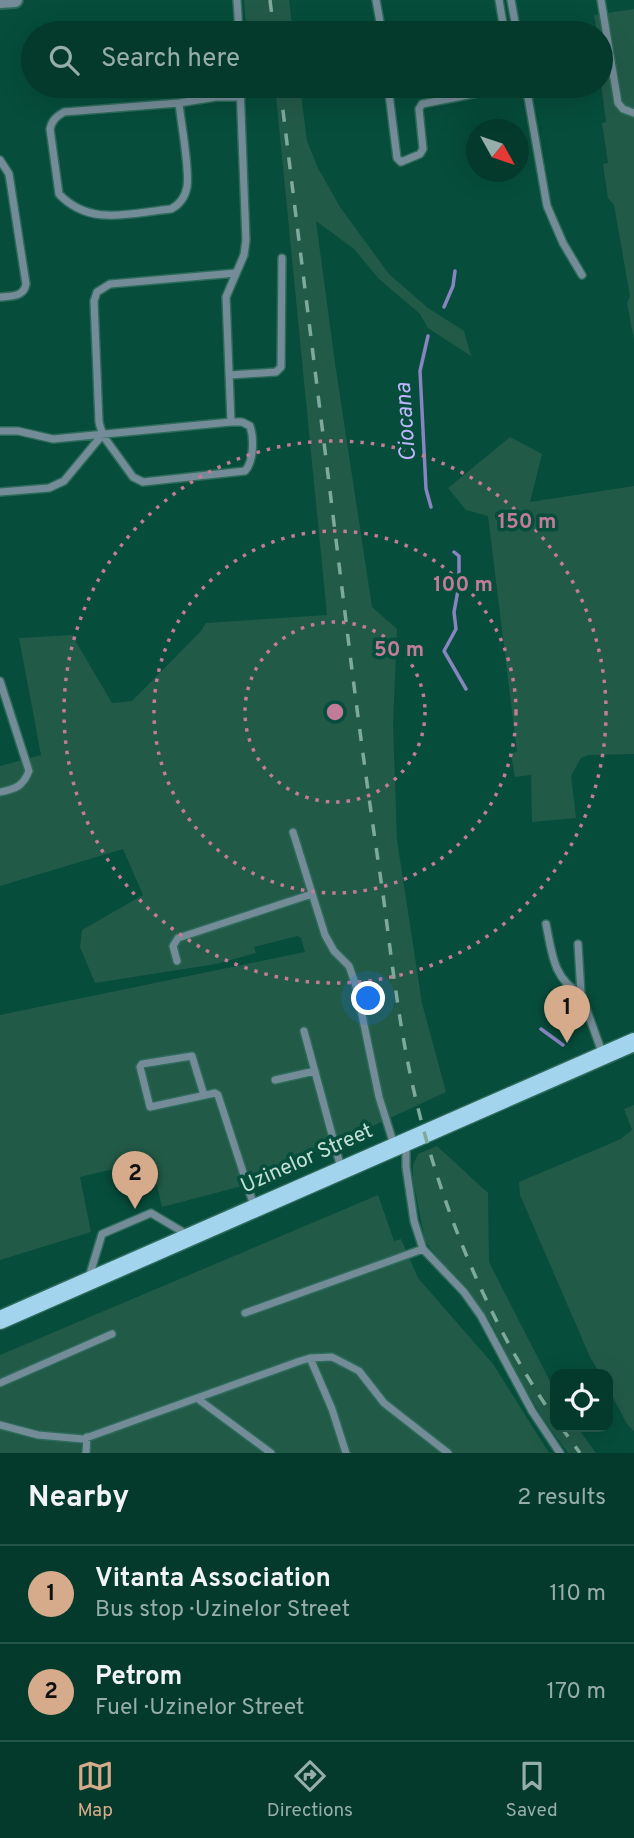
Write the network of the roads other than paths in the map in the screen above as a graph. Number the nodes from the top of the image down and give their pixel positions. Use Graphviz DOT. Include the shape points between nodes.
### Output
graph roads {
  1 [pos="15,0"];
  2 [pos="237,0"];
  3 [pos="376,0"];
  4 [pos="499,0"];
  5 [pos="511,0"];
  6 [pos="601,0"];
  7 [pos="0,1"];
  8 [pos="238,21"];
  9 [pos="380,21"];
  10 [pos="503,21"];
  11 [pos="515,21"];
  12 [pos="604,21"];
  13 [pos="613,73"];
  14 [pos="210,98"];
  15 [pos="241,98"];
  16 [pos="390,98"];
  17 [pos="452,98"];
  18 [pos="528,98"];
  19 [pos="179,103"];
  20 [pos="634,113"];
  21 [pos="0,160"];
  22 [pos="282,258"];
  23 [pos="236,273"];
  24 [pos="582,275"];
  25 [pos="0,298"];
  26 [pos="230,375"];
  27 [pos="232,422"];
  28 [pos="0,431"];
  29 [pos="103,434"];
  30 [pos="0,492"];
  31 [pos="0,681"];
  32 [pos="0,792"];
  33 [pos="293,832"];
  34 [pos="312,894"];
  35 [pos="546,924"];
  36 [pos="578,944"];
  37 [pos="177,961"];
  38 [pos="581,994"];
  39 [pos="304,1031"];
  40 [pos="634,1042"];
  41 [pos="603,1055"];
  42 [pos="315,1071"];
  43 [pos="275,1080"];
  44 [pos="204,1095"];
  45 [pos="400,1143"];
  46 [pos="341,1169"];
  47 [pos="254,1207"];
  48 [pos="189,1235"];
  49 [pos="423,1249"];
  50 [pos="87,1282"];
  51 [pos="245,1313"];
  52 [pos="0,1320"];
  53 [pos="113,1334"];
  54 [pos="310,1358"];
  55 [pos="0,1383"];
  56 [pos="198,1399"];
  57 [pos="0,1425"];
  58 [pos="87,1437"];
  59 [pos="86,1453"];
  60 [pos="271,1453"];
  61 [pos="346,1453"];
  62 [pos="448,1453"];
  63 [pos="560,1453"];
  1 -- 7 [label="street"];
  2 -- 8 [label="lane"];
  3 -- 9 [label="lane"];
  4 -- 10 [label="lane"];
  5 -- 11 [label="lane"];
  6 -- 12 [label="lane"];
  13 -- 20 [label="lane" via="618,103"];
  14 -- 19 [label="lane"];
  15 -- 23 [label="lane" via="245,248"];
  16 -- 17 [label="lane" via="401,162 422,152 422,104"];
  18 -- 24 [label="lane" via="547,206"];
  19 -- 19 [label="lane" via="59,115 50,129 59,194 94,216 177,206 187,184"];
  21 -- 25 [label="lane" via="9,174 26,284 20,295"];
  22 -- 26 [label="lane" via="281,367 276,372"];
  23 -- 26 [label="lane" via="226,297"];
  23 -- 29 [label="lane" via="110,284 97,292"];
  26 -- 27 [label="lane"];
  27 -- 29 [label="lane"];
  27 -- 29 [label="lane" via="251,428 251,462 245,471 143,482 133,477"];
  28 -- 29 [label="lane" via="53,439"];
  29 -- 30 [label="lane" via="64,481 49,488"];
  31 -- 32 [label="lane" via="29,771 24,783"];
  33 -- 34 [label="lane"];
  34 -- 37 [label="lane" via="178,939 173,946"];
  34 -- 45 [label="lane" via="330,945 349,966 379,1097"];
  35 -- 38 [label="lane" via="556,971"];
  36 -- 38 [label="lane"];
  38 -- 41 [label="lane"];
  39 -- 42 [label="lane"];
  40 -- 41 [label="main road, Uzinelor Street"];
  41 -- 45 [label="main road, Uzinelor Street"];
  42 -- 43 [label="lane"];
  42 -- 46 [label="lane"];
  44 -- 44 [label="lane" via="192,1056 140,1067 150,1107"];
  44 -- 47 [label="lane" via="218,1094"];
  45 -- 46 [label="main road, Uzinelor Street"];
  45 -- 49 [label="lane"];
  46 -- 47 [label="main road, Uzinelor Street"];
  47 -- 48 [label="main road, Uzinelor Street"];
  48 -- 50 [label="main road, Uzinelor Street"];
  48 -- 50 [label="lane" via="150,1213 102,1234"];
  49 -- 51 [label="lane"];
  49 -- 63 [label="lane" via="481,1316"];
  50 -- 52 [label="main road, Uzinelor Street"];
  53 -- 55 [label="lane"];
  54 -- 56 [label="lane"];
  54 -- 61 [label="lane"];
  54 -- 62 [label="lane" via="332,1357 359,1371 384,1403"];
  56 -- 58 [label="lane"];
  56 -- 60 [label="lane"];
  57 -- 58 [label="lane" via="38,1435"];
  58 -- 59 [label="lane"];
}
